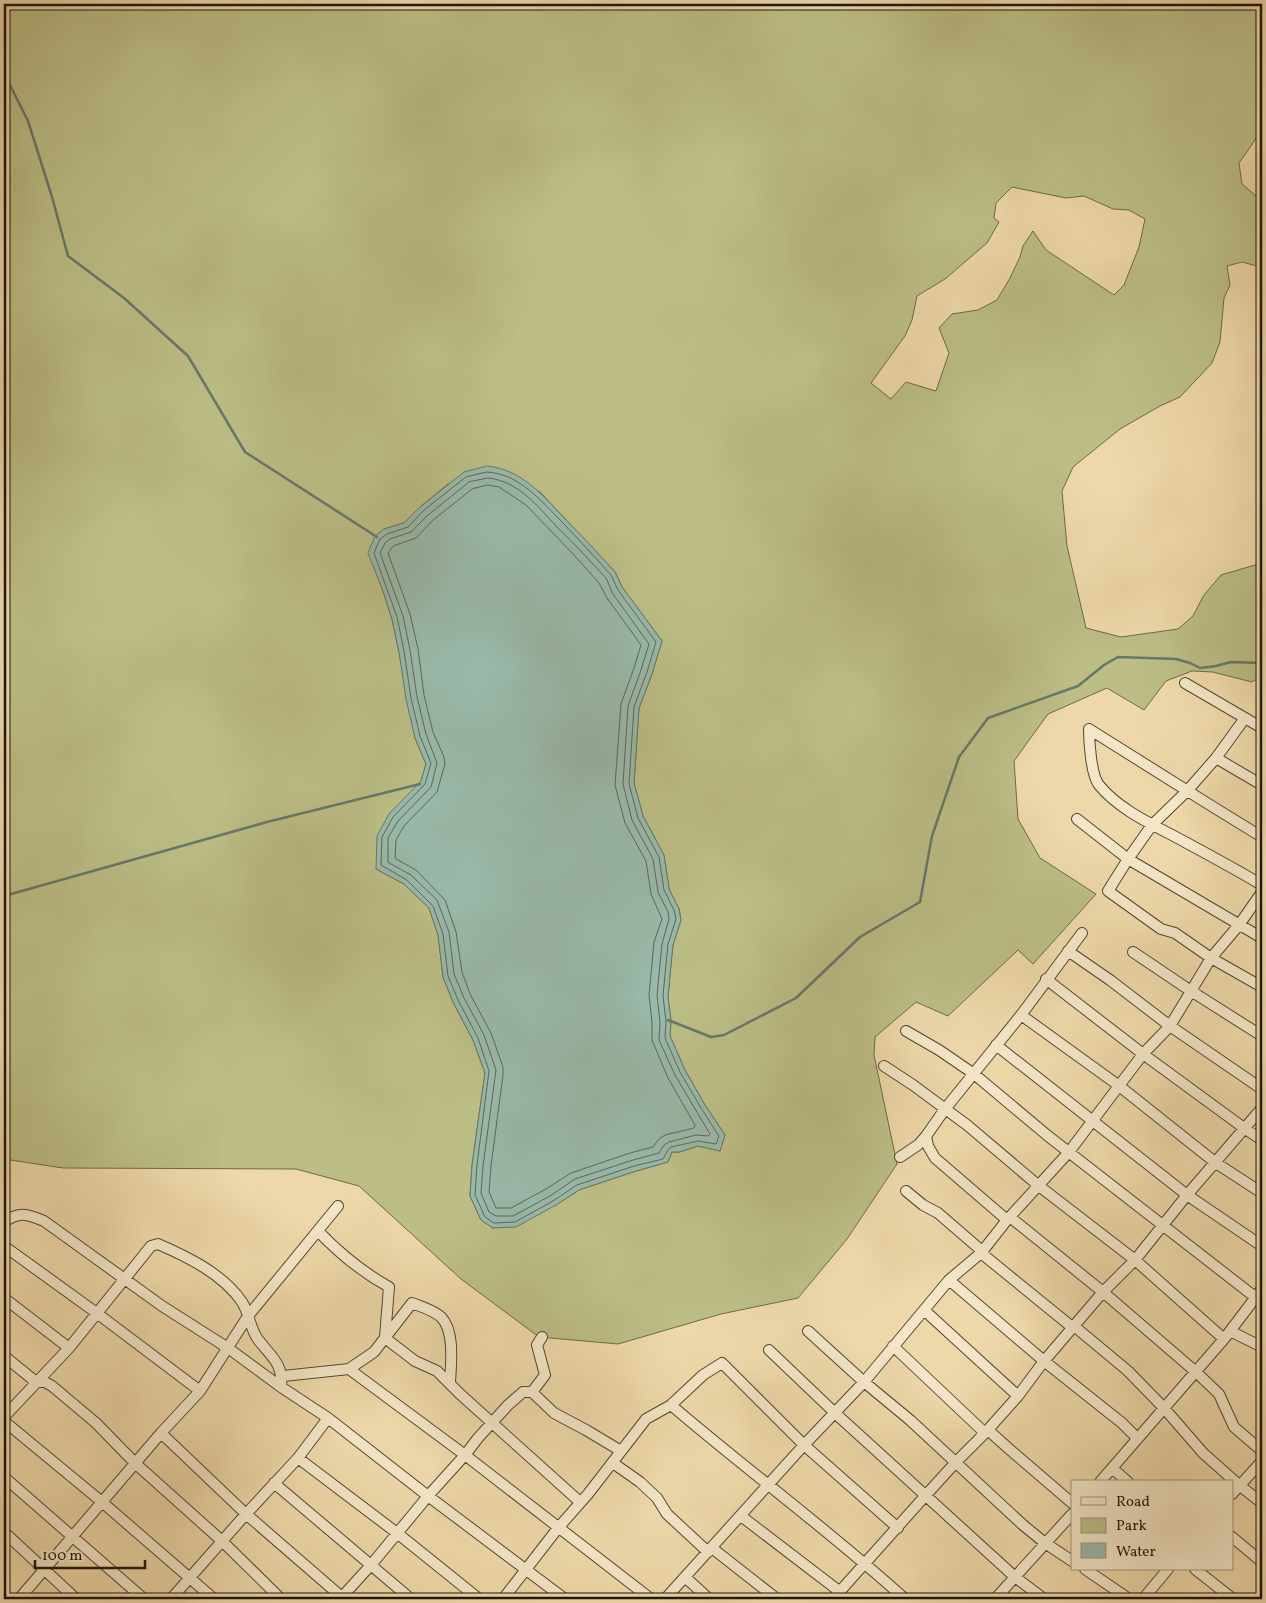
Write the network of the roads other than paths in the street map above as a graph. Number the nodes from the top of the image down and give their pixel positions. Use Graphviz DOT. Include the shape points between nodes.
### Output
graph roads {
  1 [pos="1184,683"];
  2 [pos="1245,718"];
  3 [pos="1262,728"];
  4 [pos="1216,758"];
  5 [pos="1262,785"];
  6 [pos="1187,791"];
  7 [pos="1077,818"];
  8 [pos="1152,825"];
  9 [pos="1262,837"];
  10 [pos="1128,858"];
  11 [pos="1262,885"];
  12 [pos="1262,892"];
  13 [pos="1239,925"];
  14 [pos="1082,933"];
  15 [pos="1262,938"];
  16 [pos="1068,951"];
  17 [pos="1134,952"];
  18 [pos="1211,958"];
  19 [pos="1046,979"];
  20 [pos="1262,987"];
  21 [pos="1191,991"];
  22 [pos="1021,1015"];
  23 [pos="1170,1026"];
  24 [pos="906,1031"];
  25 [pos="1262,1036"];
  26 [pos="996,1044"];
  27 [pos="1143,1054"];
  28 [pos="884,1066"];
  29 [pos="974,1074"];
  30 [pos="1118,1085"];
  31 [pos="1262,1089"];
  32 [pos="1262,1108"];
  33 [pos="944,1109"];
  34 [pos="1091,1120"];
  35 [pos="1244,1128"];
  36 [pos="926,1136"];
  37 [pos="1262,1140"];
  38 [pos="1069,1152"];
  39 [pos="900,1157"];
  40 [pos="1216,1163"];
  41 [pos="1039,1186"];
  42 [pos="906,1191"];
  43 [pos="1262,1193"];
  44 [pos="1187,1195"];
  45 [pos="338,1206"];
  46 [pos="1008,1218"];
  47 [pos="4,1222"];
  48 [pos="1163,1226"];
  49 [pos="318,1231"];
  50 [pos="4,1246"];
  51 [pos="1262,1246"];
  52 [pos="982,1252"];
  53 [pos="1136,1260"];
  54 [pos="125,1279"];
  55 [pos="949,1280"];
  56 [pos="1102,1292"];
  57 [pos="1260,1295"];
  58 [pos="4,1298"];
  59 [pos="924,1310"];
  60 [pos="98,1314"];
  61 [pos="248,1316"];
  62 [pos="1073,1327"];
  63 [pos="808,1331"];
  64 [pos="1227,1335"];
  65 [pos="542,1337"];
  66 [pos="385,1338"];
  67 [pos="893,1346"];
  68 [pos="1262,1347"];
  69 [pos="69,1348"];
  70 [pos="228,1348"];
  71 [pos="769,1350"];
  72 [pos="4,1356"];
  73 [pos="1044,1361"];
  74 [pos="349,1369"];
  75 [pos="1196,1372"];
  76 [pos="282,1381"];
  77 [pos="36,1382"];
  78 [pos="450,1382"];
  79 [pos="864,1382"];
  80 [pos="200,1391"];
  81 [pos="532,1392"];
  82 [pos="1018,1396"];
  83 [pos="671,1405"];
  84 [pos="1164,1408"];
  85 [pos="835,1413"];
  86 [pos="4,1417"];
  87 [pos="328,1418"];
  88 [pos="493,1422"];
  89 [pos="987,1432"];
  90 [pos="161,1433"];
  91 [pos="1138,1438"];
  92 [pos="804,1445"];
  93 [pos="1262,1451"];
  94 [pos="621,1452"];
  95 [pos="465,1455"];
  96 [pos="298,1458"];
  97 [pos="1262,1461"];
  98 [pos="956,1462"];
  99 [pos="613,1463"];
  100 [pos="136,1464"];
  101 [pos="1112,1468"];
  102 [pos="4,1477"];
  103 [pos="1102,1480"];
  104 [pos="1126,1480"];
  105 [pos="274,1483"];
  106 [pos="768,1484"];
  107 [pos="1240,1485"];
  108 [pos="1234,1492"];
  109 [pos="926,1495"];
  110 [pos="428,1496"];
  111 [pos="102,1502"];
  112 [pos="580,1502"];
  113 [pos="1071,1503"];
  114 [pos="1262,1503"];
  115 [pos="246,1514"];
  116 [pos="1071,1515"];
  117 [pos="741,1516"];
  118 [pos="558,1528"];
  119 [pos="898,1528"];
  120 [pos="4,1532"];
  121 [pos="397,1533"];
  122 [pos="72,1536"];
  123 [pos="1234,1539"];
  124 [pos="222,1541"];
  125 [pos="1045,1543"];
  126 [pos="710,1550"];
  127 [pos="1071,1559"];
  128 [pos="1262,1562"];
  129 [pos="865,1563"];
  130 [pos="371,1565"];
  131 [pos="44,1569"];
  132 [pos="527,1570"];
  133 [pos="1086,1570"];
  134 [pos="1167,1570"];
  135 [pos="1196,1570"];
  136 [pos="190,1577"];
  137 [pos="685,1577"];
  138 [pos="1015,1577"];
  139 [pos="836,1595"];
  140 [pos="342,1598"];
  141 [pos="19,1599"];
  142 [pos="76,1599"];
  143 [pos="144,1599"];
  144 [pos="171,1599"];
  145 [pos="214,1599"];
  146 [pos="281,1599"];
  147 [pos="411,1599"];
  148 [pos="479,1599"];
  149 [pos="503,1599"];
  150 [pos="565,1599"];
  151 [pos="651,1599"];
  152 [pos="665,1599"];
  153 [pos="709,1599"];
  154 [pos="777,1599"];
  155 [pos="905,1599"];
  156 [pos="995,1599"];
  157 [pos="1044,1599"];
  158 [pos="1128,1599"];
  159 [pos="1143,1599"];
  160 [pos="1233,1599"];
  1 -- 2 [label="street"];
  2 -- 3 [label="street"];
  2 -- 4 [label="street"];
  4 -- 5 [label="street"];
  4 -- 6 [label="street"];
  6 -- 8 [label="street"];
  6 -- 8 [label="street" via="1089,729 1092,764 1098,784"];
  6 -- 9 [label="street"];
  7 -- 10 [label="street"];
  8 -- 10 [label="street"];
  8 -- 11 [label="street"];
  10 -- 13 [label="street"];
  10 -- 18 [label="street" via="1108,891"];
  12 -- 13 [label="street"];
  13 -- 15 [label="street"];
  13 -- 18 [label="street"];
  14 -- 16 [label="street"];
  16 -- 19 [label="street"];
  16 -- 23 [label="street"];
  17 -- 21 [label="street"];
  18 -- 20 [label="street"];
  18 -- 21 [label="street"];
  19 -- 22 [label="street"];
  19 -- 27 [label="street"];
  21 -- 23 [label="street"];
  21 -- 25 [label="street"];
  22 -- 26 [label="street"];
  22 -- 30 [label="street"];
  23 -- 27 [label="street"];
  23 -- 31 [label="street"];
  24 -- 29 [label="street"];
  26 -- 29 [label="street"];
  26 -- 34 [label="street"];
  27 -- 30 [label="street"];
  27 -- 35 [label="street"];
  28 -- 33 [label="street"];
  29 -- 33 [label="street"];
  29 -- 38 [label="street"];
  30 -- 34 [label="street"];
  30 -- 40 [label="street"];
  32 -- 35 [label="street"];
  33 -- 36 [label="street"];
  33 -- 41 [label="street"];
  34 -- 38 [label="street"];
  34 -- 44 [label="street"];
  35 -- 37 [label="street"];
  35 -- 40 [label="street"];
  36 -- 39 [label="street"];
  36 -- 46 [label="street" via="935,1158"];
  38 -- 41 [label="street"];
  38 -- 48 [label="street"];
  40 -- 43 [label="street"];
  40 -- 44 [label="street"];
  41 -- 46 [label="street"];
  41 -- 53 [label="street"];
  42 -- 52 [label="street" via="938,1213"];
  44 -- 48 [label="street"];
  44 -- 51 [label="street"];
  45 -- 49 [label="street"];
  46 -- 52 [label="street"];
  46 -- 56 [label="street"];
  47 -- 54 [label="street" via="14,1215 44,1221"];
  48 -- 53 [label="street"];
  48 -- 57 [label="street"];
  49 -- 61 [label="street"];
  49 -- 66 [label="street" via="360,1269 389,1287"];
  50 -- 60 [label="street"];
  52 -- 55 [label="street"];
  52 -- 62 [label="street"];
  53 -- 56 [label="street"];
  53 -- 64 [label="street"];
  54 -- 60 [label="street"];
  54 -- 61 [label="street" via="151,1246 158,1244 218,1278 242,1303"];
  54 -- 70 [label="street"];
  55 -- 59 [label="street"];
  55 -- 73 [label="street"];
  56 -- 62 [label="street"];
  56 -- 75 [label="street"];
  57 -- 64 [label="street"];
  58 -- 69 [label="street"];
  59 -- 67 [label="street"];
  59 -- 82 [label="street"];
  60 -- 69 [label="street"];
  60 -- 80 [label="street"];
  61 -- 70 [label="street"];
  61 -- 76 [label="street" via="256,1336 275,1360"];
  62 -- 73 [label="street"];
  62 -- 84 [label="street" via="1128,1371"];
  63 -- 79 [label="street"];
  64 -- 68 [label="street"];
  64 -- 75 [label="street"];
  65 -- 81 [label="street" via="537,1345 545,1375"];
  66 -- 74 [label="street" via="374,1352"];
  66 -- 78 [label="street"];
  66 -- 78 [label="street" via="412,1303 429,1309 442,1318 450,1338"];
  67 -- 79 [label="street"];
  67 -- 89 [label="street"];
  69 -- 77 [label="street"];
  70 -- 76 [label="street"];
  70 -- 80 [label="street"];
  71 -- 85 [label="street"];
  72 -- 77 [label="street"];
  73 -- 82 [label="street"];
  73 -- 91 [label="street"];
  74 -- 76 [label="street"];
  74 -- 95 [label="street"];
  75 -- 84 [label="street"];
  75 -- 93 [label="street" via="1219,1394 1234,1426"];
  76 -- 87 [label="street"];
  77 -- 86 [label="street"];
  77 -- 100 [label="street" via="52,1386 96,1423"];
  78 -- 88 [label="street"];
  79 -- 85 [label="street"];
  79 -- 98 [label="street"];
  80 -- 90 [label="street"];
  81 -- 88 [label="street" via="523,1392"];
  81 -- 94 [label="street" via="554,1413"];
  82 -- 89 [label="street"];
  83 -- 92 [label="street" via="722,1362"];
  83 -- 94 [label="street" via="646,1419"];
  83 -- 106 [label="street"];
  84 -- 91 [label="street"];
  84 -- 107 [label="street" via="1203,1453"];
  85 -- 92 [label="street"];
  85 -- 109 [label="street"];
  86 -- 111 [label="street"];
  87 -- 96 [label="street"];
  87 -- 110 [label="street"];
  88 -- 95 [label="street"];
  88 -- 112 [label="street"];
  89 -- 98 [label="street"];
  89 -- 113 [label="street"];
  90 -- 100 [label="street"];
  90 -- 115 [label="street"];
  91 -- 101 [label="street"];
  92 -- 106 [label="street"];
  92 -- 119 [label="street"];
  94 -- 99 [label="street"];
  95 -- 110 [label="street"];
  95 -- 118 [label="street"];
  96 -- 105 [label="street"];
  96 -- 121 [label="street"];
  97 -- 107 [label="street"];
  98 -- 109 [label="street"];
  98 -- 125 [label="street"];
  99 -- 112 [label="street"];
  99 -- 126 [label="street" via="640,1482 657,1498 667,1514"];
  100 -- 111 [label="street"];
  100 -- 124 [label="street"];
  101 -- 103 [label="street"];
  101 -- 104 [label="street"];
  102 -- 122 [label="street"];
  105 -- 115 [label="street"];
  105 -- 130 [label="street"];
  106 -- 117 [label="street"];
  106 -- 129 [label="street"];
  107 -- 108 [label="street"];
  107 -- 114 [label="street"];
  109 -- 119 [label="street"];
  109 -- 138 [label="street"];
  110 -- 121 [label="street"];
  110 -- 132 [label="street"];
  111 -- 122 [label="street"];
  111 -- 136 [label="street"];
  112 -- 118 [label="street"];
  115 -- 124 [label="street"];
  115 -- 140 [label="street"];
  116 -- 125 [label="street"];
  117 -- 126 [label="street"];
  117 -- 139 [label="street"];
  118 -- 132 [label="street"];
  118 -- 151 [label="street"];
  119 -- 129 [label="street"];
  120 -- 131 [label="street"];
  121 -- 130 [label="street"];
  121 -- 148 [label="street"];
  122 -- 131 [label="street"];
  122 -- 143 [label="street"];
  123 -- 128 [label="street"];
  124 -- 136 [label="street"];
  124 -- 146 [label="street"];
  125 -- 127 [label="street"];
  125 -- 138 [label="street"];
  126 -- 137 [label="street"];
  126 -- 154 [label="street"];
  129 -- 139 [label="street"];
  129 -- 155 [label="street"];
  130 -- 140 [label="street"];
  130 -- 147 [label="street"];
  131 -- 141 [label="street"];
  131 -- 142 [label="street"];
  132 -- 149 [label="street"];
  132 -- 150 [label="street"];
  133 -- 158 [label="street"];
  134 -- 159 [label="street"];
  135 -- 160 [label="street"];
  136 -- 144 [label="street"];
  136 -- 145 [label="street"];
  137 -- 152 [label="street"];
  137 -- 153 [label="street"];
  138 -- 156 [label="street"];
  138 -- 157 [label="street"];
}
